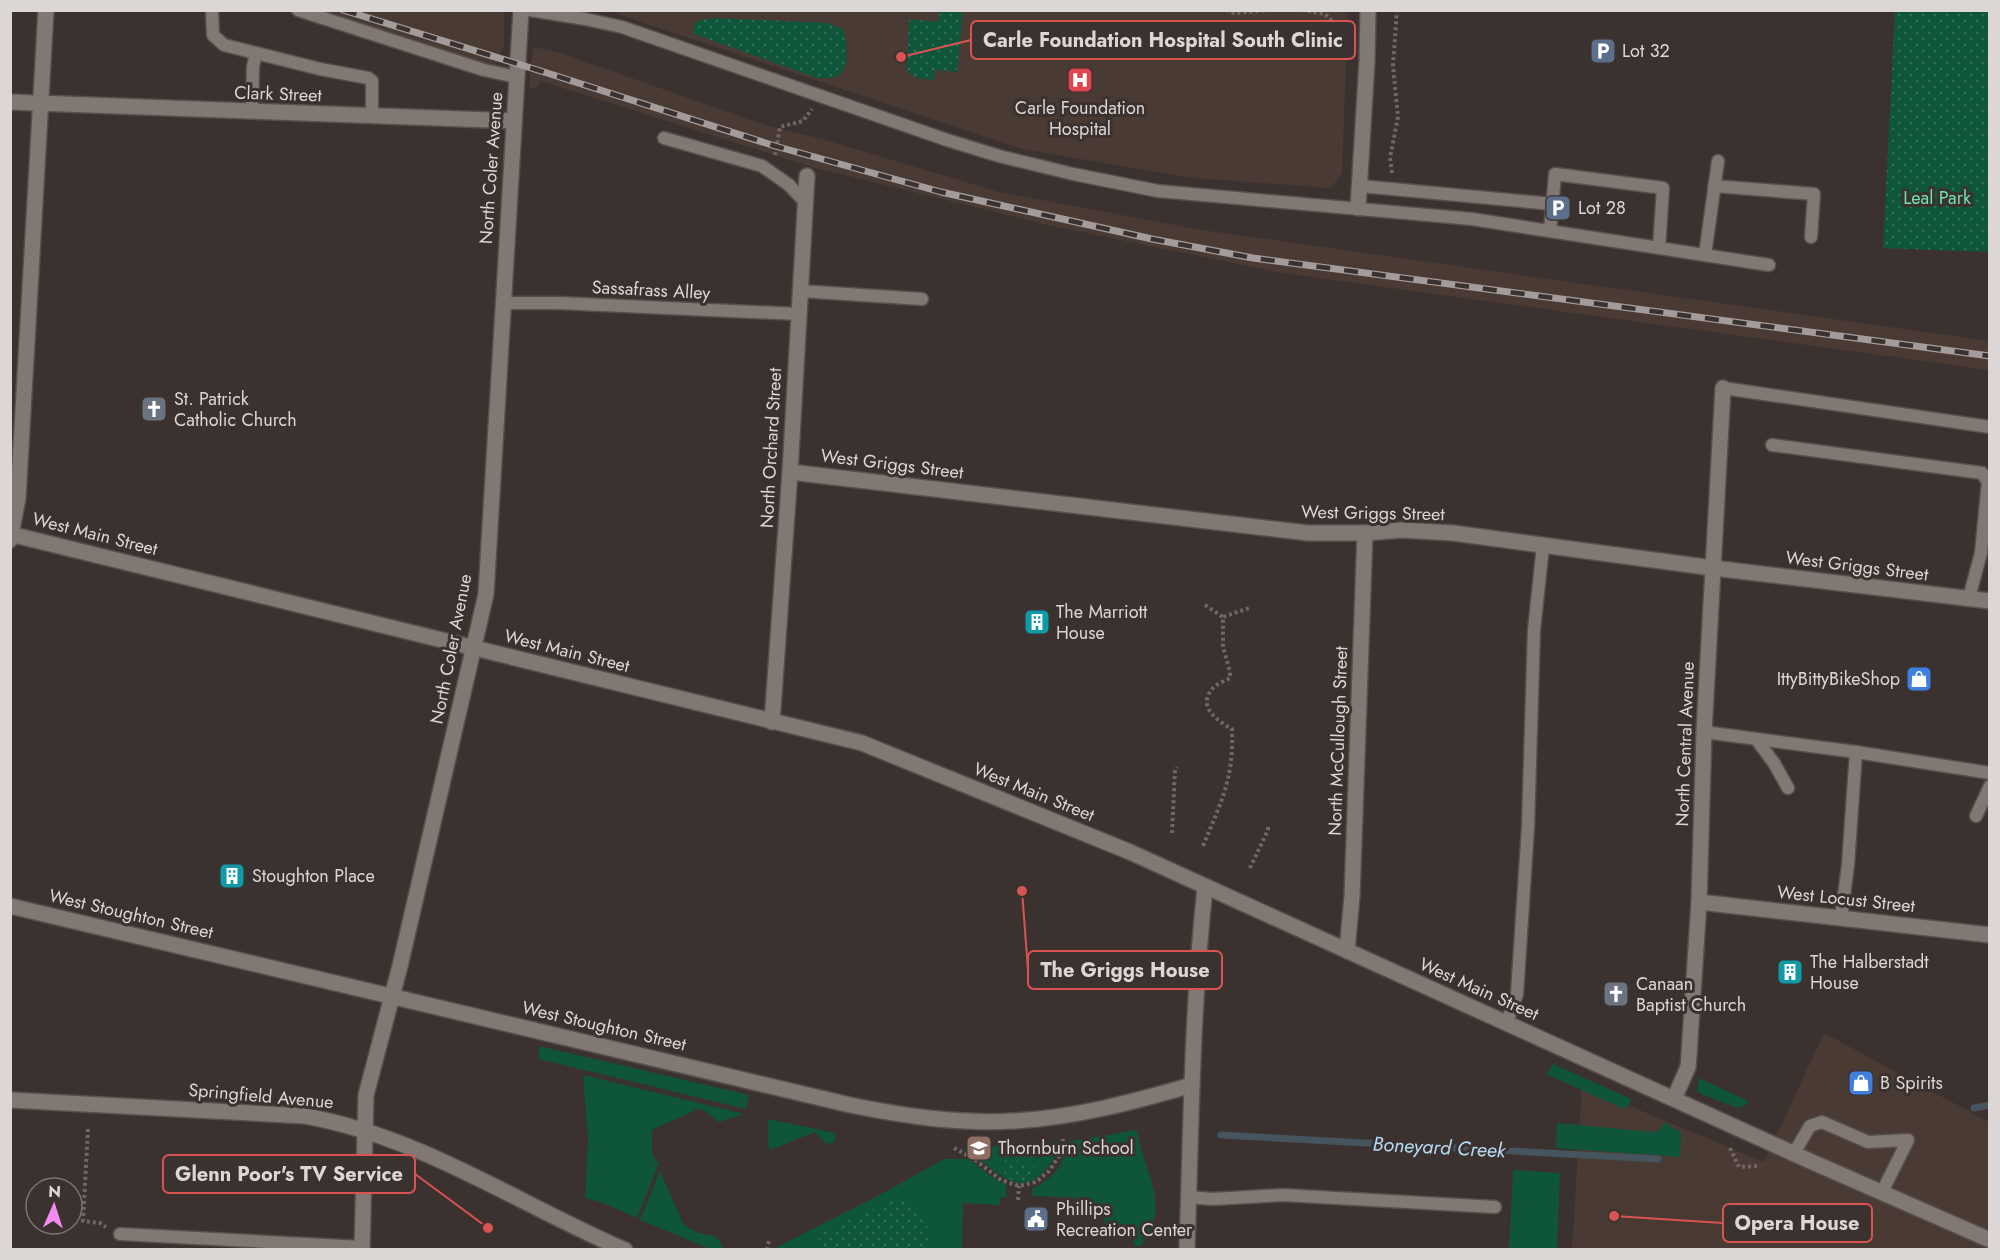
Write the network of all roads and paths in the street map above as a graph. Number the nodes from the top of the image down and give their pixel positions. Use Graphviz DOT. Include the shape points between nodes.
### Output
graph roads {
  1 [pos="46,10"];
  2 [pos="212,10"];
  3 [pos="298,10"];
  4 [pos="521,10"];
  5 [pos="530,10"];
  6 [pos="1226,10"];
  7 [pos="1270,10"];
  8 [pos="1302,10"];
  9 [pos="1368,10"];
  10 [pos="1397,10"];
  11 [pos="1329,38"];
  12 [pos="256,53"];
  13 [pos="516,77"];
  14 [pos="822,97"];
  15 [pos="10,102"];
  16 [pos="42,104"];
  17 [pos="252,112"];
  18 [pos="372,117"];
  19 [pos="514,121"];
  20 [pos="664,138"];
  21 [pos="1718,160"];
  22 [pos="774,175"];
  23 [pos="807,176"];
  24 [pos="1395,182"];
  25 [pos="1360,186"];
  26 [pos="1714,186"];
  27 [pos="806,203"];
  28 [pos="1552,204"];
  29 [pos="1358,208"];
  30 [pos="1550,231"];
  31 [pos="1811,237"];
  32 [pos="1659,248"];
  33 [pos="1705,255"];
  34 [pos="1769,265"];
  35 [pos="800,291"];
  36 [pos="922,299"];
  37 [pos="502,303"];
  38 [pos="799,314"];
  39 [pos="1723,388"];
  40 [pos="1989,427"];
  41 [pos="1772,445"];
  42 [pos="790,472"];
  43 [pos="1365,533"];
  44 [pos="11,536"];
  45 [pos="1543,546"];
  46 [pos="1713,568"];
  47 [pos="1969,598"];
  48 [pos="1989,601"];
  49 [pos="1205,605"];
  50 [pos="1249,606"];
  51 [pos="1223,617"];
  52 [pos="474,648"];
  53 [pos="772,722"];
  54 [pos="1704,732"];
  55 [pos="1756,739"];
  56 [pos="1856,752"];
  57 [pos="1177,767"];
  58 [pos="1989,779"];
  59 [pos="1788,788"];
  60 [pos="1976,816"];
  61 [pos="1268,824"];
  62 [pos="1172,833"];
  63 [pos="1203,846"];
  64 [pos="1250,868"];
  65 [pos="1205,888"];
  66 [pos="1699,902"];
  67 [pos="10,906"];
  68 [pos="1841,918"];
  69 [pos="1989,935"];
  70 [pos="1347,951"];
  71 [pos="392,997"];
  72 [pos="1507,1022"];
  73 [pos="1192,1085"];
  74 [pos="1674,1099"];
  75 [pos="10,1100"];
  76 [pos="88,1129"];
  77 [pos="364,1130"];
  78 [pos="1063,1139"];
  79 [pos="954,1148"];
  80 [pos="1730,1148"];
  81 [pos="1794,1154"];
  82 [pos="1757,1166"];
  83 [pos="1019,1186"];
  84 [pos="1882,1192"];
  85 [pos="1188,1197"];
  86 [pos="1018,1200"];
  87 [pos="1495,1207"];
  88 [pos="120,1234"];
  89 [pos="769,1240"];
  90 [pos="1988,1243"];
  91 [pos="362,1248"];
  92 [pos="625,1250"];
  93 [pos="767,1250"];
  94 [pos="1186,1250"];
  1 -- 16 [label="street"];
  2 -- 12 [label="lane" via="213,35 224,45"];
  3 -- 13 [label="lane"];
  4 -- 13 [label="street, North Coler Avenue"];
  5 -- 14 [label="lane" via="622,27"];
  6 -- 7 [label="path"];
  8 -- 11 [label="path" via="1325,14 1333,22 1334,39"];
  9 -- 25 [label="street"];
  10 -- 24 [label="path" via="1393,66 1398,117 1390,158"];
  12 -- 17 [label="lane"];
  12 -- 18 [label="lane" via="368,78 372,81"];
  13 -- 19 [label="street, North Coler Avenue"];
  14 -- 22 [label="path" via="803,121 780,127"];
  14 -- 29 [label="lane" via="999,156 1073,174 1158,190"];
  15 -- 16 [label="street, Clark Street"];
  16 -- 17 [label="street, Clark Street"];
  16 -- 44 [label="street" via="18,498"];
  17 -- 18 [label="street, Clark Street"];
  18 -- 19 [label="street, Clark Street"];
  19 -- 37 [label="street, North Coler Avenue"];
  20 -- 22 [label="lane" via="762,166"];
  21 -- 26 [label="lane"];
  22 -- 27 [label="lane"];
  23 -- 27 [label="street, North Orchard Street"];
  25 -- 28 [label="lane"];
  25 -- 29 [label="street"];
  26 -- 31 [label="lane" via="1814,194"];
  26 -- 33 [label="lane"];
  27 -- 35 [label="street, North Orchard Street"];
  28 -- 30 [label="lane"];
  28 -- 32 [label="lane" via="1555,174 1662,188"];
  29 -- 30 [label="lane"];
  30 -- 32 [label="lane"];
  32 -- 33 [label="lane"];
  33 -- 34 [label="lane"];
  35 -- 36 [label="lane"];
  35 -- 38 [label="street, North Orchard Street"];
  37 -- 38 [label="lane, Sassafrass Alley"];
  37 -- 52 [label="street, North Coler Avenue" via="486,594"];
  38 -- 42 [label="street, North Orchard Street"];
  39 -- 40 [label="lane"];
  39 -- 46 [label="street, North Central Avenue"];
  41 -- 47 [label="lane" via="1982,473 1988,482 1981,553"];
  42 -- 43 [label="street, West Griggs Street" via="1308,533"];
  42 -- 53 [label="street, North Orchard Street"];
  43 -- 45 [label="street, West Griggs Street" via="1453,533"];
  43 -- 70 [label="street, North McCullough Street"];
  44 -- 52 [label="street, West Main Street"];
  45 -- 46 [label="street, West Griggs Street"];
  45 -- 72 [label="lane" via="1534,630 1528,827 1517,993"];
  46 -- 47 [label="street, West Griggs Street"];
  46 -- 54 [label="street, North Central Avenue"];
  47 -- 48 [label="street, West Griggs Street"];
  49 -- 51 [label="path"];
  50 -- 51 [label="path"];
  51 -- 63 [label="path" via="1223,647 1230,678 1213,687 1208,705 1211,715 1232,729 1233,752 1227,787"];
  52 -- 53 [label="street, West Main Street"];
  52 -- 71 [label="street, North Coler Avenue"];
  53 -- 65 [label="street, West Main Street" via="862,743 1130,852"];
  54 -- 55 [label="lane"];
  54 -- 66 [label="street, North Central Avenue"];
  55 -- 56 [label="lane"];
  55 -- 59 [label="lane"];
  56 -- 58 [label="lane"];
  56 -- 68 [label="lane"];
  57 -- 62 [label="path"];
  58 -- 60 [label="lane"];
  61 -- 64 [label="path"];
  65 -- 70 [label="street, West Main Street"];
  65 -- 73 [label="street"];
  66 -- 68 [label="street, West Locust Street"];
  66 -- 74 [label="street, North Central Avenue" via="1688,1067"];
  67 -- 71 [label="street, West Stoughton Street"];
  68 -- 69 [label="street, West Locust Street"];
  70 -- 72 [label="street, West Main Street"];
  71 -- 73 [label="street, West Stoughton Street" via="902,1115 968,1121 1064,1116"];
  71 -- 77 [label="street, North Coler Avenue" via="366,1095"];
  72 -- 74 [label="street, West Main Street"];
  73 -- 85 [label="street"];
  74 -- 81 [label="street, West Main Street"];
  75 -- 77 [label="street, Springfield Avenue" via="305,1116"];
  76 -- 88 [label="path" via="83,1221 100,1223"];
  77 -- 91 [label="street, North Coler Avenue"];
  77 -- 92 [label="street, Springfield Avenue" via="452,1164"];
  78 -- 83 [label="path" via="1060,1155 1049,1172 1036,1182"];
  79 -- 83 [label="path" via="1001,1180"];
  80 -- 82 [label="path" via="1739,1167"];
  81 -- 84 [label="street, West Main Street"];
  81 -- 84 [label="lane" via="1810,1126 1822,1122 1868,1142 1908,1140"];
  83 -- 86 [label="path"];
  84 -- 90 [label="street, West Main Street"];
  85 -- 87 [label="lane" via="1283,1195"];
  85 -- 94 [label="street"];
  88 -- 91 [label="lane"];
  89 -- 93 [label="path"];
}
